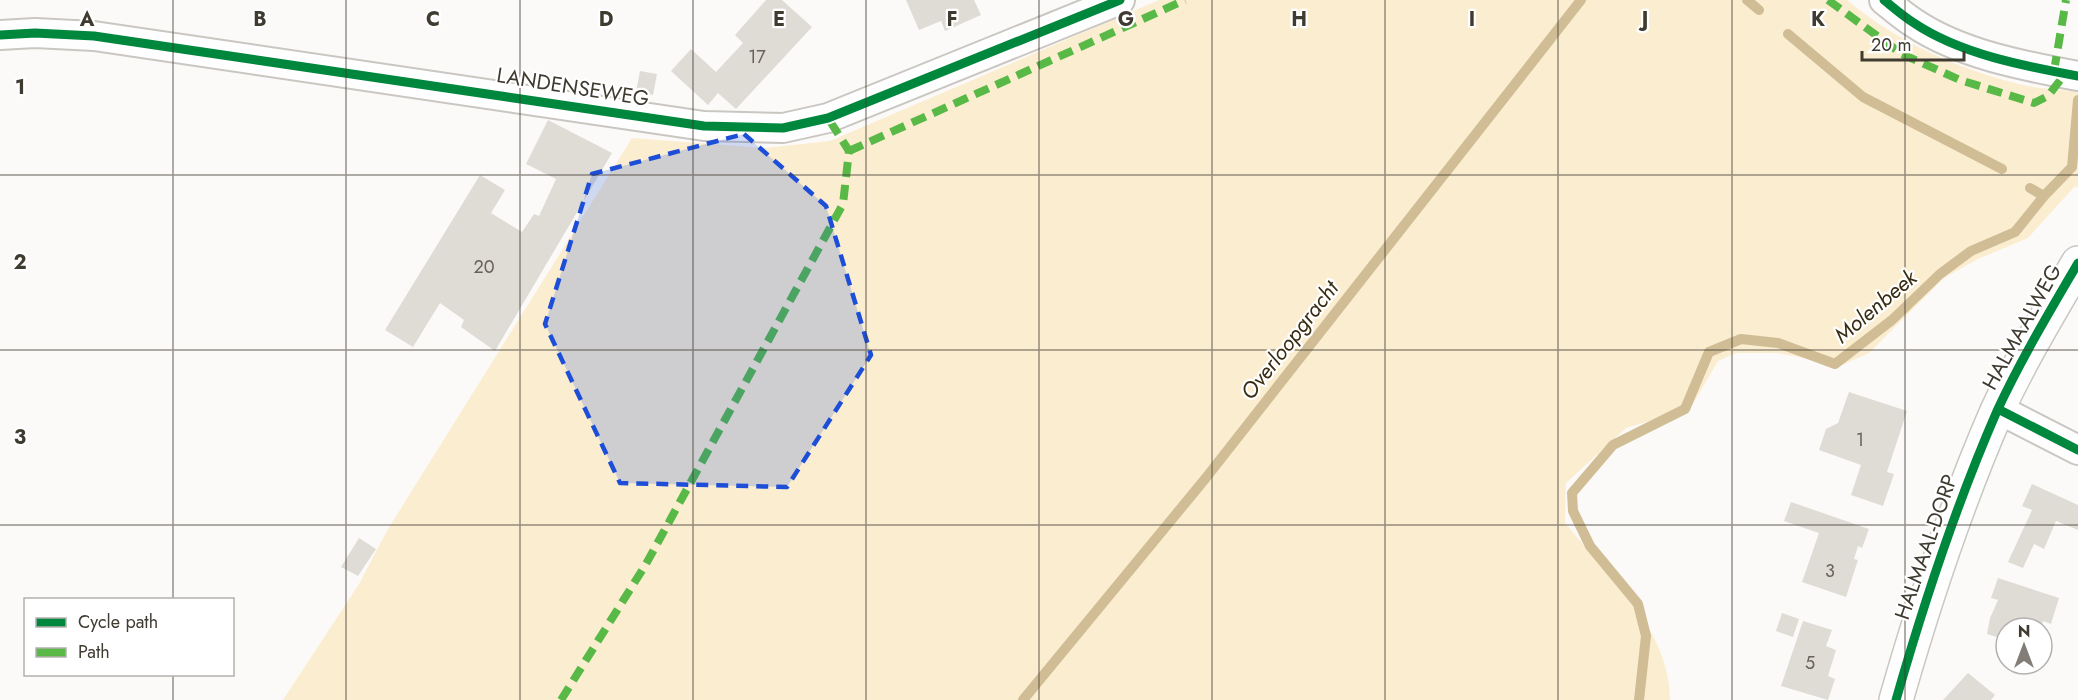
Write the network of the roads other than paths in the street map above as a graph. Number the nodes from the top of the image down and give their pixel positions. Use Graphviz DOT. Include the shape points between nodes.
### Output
graph roads {
  1 [pos="1120,0"];
  2 [pos="1884,0"];
  3 [pos="0,36"];
  4 [pos="2078,76"];
  5 [pos="2078,263"];
  6 [pos="1998,409"];
  7 [pos="2078,450"];
  8 [pos="1896,700"];
  1 -- 3 [label="street, LANDENSEWEG" via="828,118 783,128 704,126 94,36"];
  2 -- 4 [label="street" via="1914,24 1957,44 2015,63"];
  5 -- 6 [label="street, HALMAALWEG"];
  6 -- 7 [label="street"];
  6 -- 8 [label="street, HALMAAL-DORP" via="1955,515 1917,624"];
}
